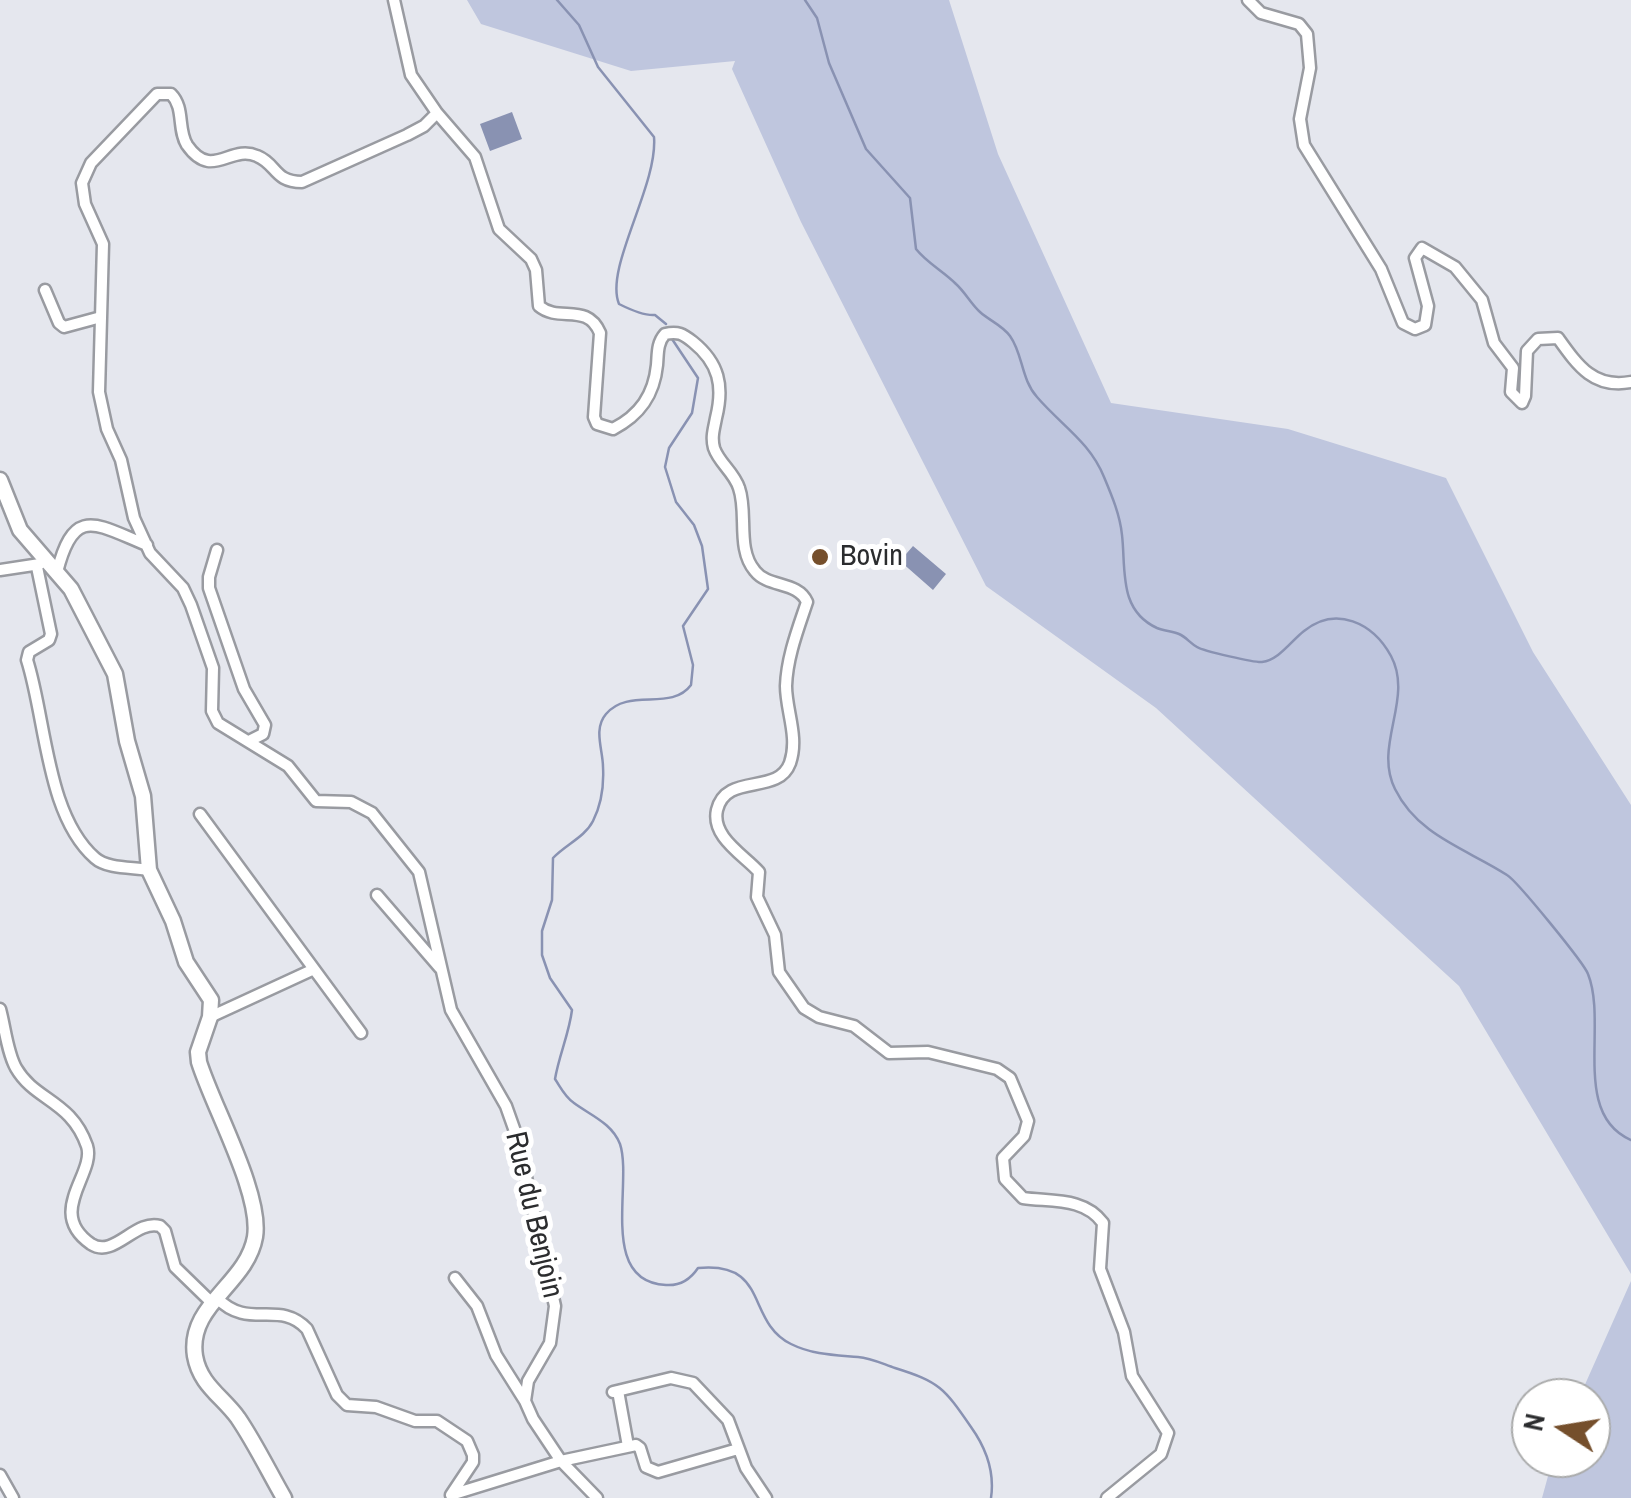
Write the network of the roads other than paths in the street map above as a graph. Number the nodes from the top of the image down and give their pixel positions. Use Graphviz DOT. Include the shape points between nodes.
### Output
graph roads {
  1 [pos="394,0"];
  2 [pos="1248,0"];
  3 [pos="437,113"];
  4 [pos="44,290"];
  5 [pos="101,317"];
  6 [pos="1631,382"];
  7 [pos="0,480"];
  8 [pos="147,545"];
  9 [pos="217,550"];
  10 [pos="41,563"];
  11 [pos="0,570"];
  12 [pos="57,572"];
  13 [pos="249,741"];
  14 [pos="200,814"];
  15 [pos="149,870"];
  16 [pos="378,895"];
  17 [pos="440,969"];
  18 [pos="312,970"];
  19 [pos="0,1009"];
  20 [pos="210,1016"];
  21 [pos="361,1033"];
  22 [pos="456,1278"];
  23 [pos="215,1301"];
  24 [pos="525,1400"];
  25 [pos="628,1446"];
  26 [pos="738,1450"];
  27 [pos="561,1461"];
  28 [pos="0,1475"];
  29 [pos="450,1496"];
  30 [pos="13,1498"];
  31 [pos="284,1498"];
  32 [pos="597,1498"];
  33 [pos="766,1498"];
  34 [pos="1107,1498"];
  1 -- 3 [label="street" via="411,75"];
  2 -- 6 [label="street" via="1307,34 1304,145 1381,268 1404,323 1425,325 1428,306 1415,258 1422,248 1455,267 1482,300 1494,343 1512,368 1511,392 1522,403 1527,350 1538,339 1558,338 1594,380"];
  3 -- 5 [label="street, Rue du Benjoin" via="407,136 295,182 254,154 219,162 198,156 183,137 178,101 162,92 91,163 82,182 103,244"];
  3 -- 34 [label="street" via="475,157 499,229 532,259 538,306 585,315 597,325 597,424 613,428 644,405 665,334 686,336 716,367 720,399 713,445 741,491 752,565 806,602 786,688 794,741 790,764 774,780 728,792 717,810 719,830 760,872 758,898 775,935 779,972 804,1008 854,1026 890,1052 928,1052 1010,1078 1028,1121 1004,1158 1005,1179 1023,1198 1068,1202 1103,1223 1100,1269 1132,1376 1168,1432 1161,1454"];
  4 -- 5 [label="street" via="64,326"];
  5 -- 8 [label="street, Rue du Benjoin" via="102,412"];
  7 -- 10 [label="street"];
  8 -- 12 [label="street, Rue du Benjoin" via="81,526 68,536"];
  8 -- 13 [label="street, Rue du Benjoin" via="192,605 213,668 215,718"];
  9 -- 13 [label="street" via="210,588 244,689 266,726"];
  10 -- 11 [label="street"];
  10 -- 12 [label="street"];
  10 -- 15 [label="street" via="51,634 26,660 58,795 96,859"];
  12 -- 15 [label="street" via="115,674 144,796"];
  13 -- 17 [label="street, Rue du Benjoin" via="288,766 316,801 351,802 380,820 419,872"];
  14 -- 18 [label="street"];
  15 -- 20 [label="street" via="181,952 210,1000"];
  16 -- 17 [label="street, Rue du Benjoin"];
  17 -- 24 [label="street, Rue du Benjoin" via="457,1023 512,1122 554,1293 550,1343"];
  18 -- 20 [label="street"];
  18 -- 21 [label="street"];
  19 -- 23 [label="street" via="15,1067 66,1110 87,1146 72,1197 83,1236 108,1247 140,1227 160,1226 179,1274"];
  20 -- 23 [label="street" via="198,1062 256,1227 246,1264"];
  22 -- 24 [label="street"];
  23 -- 29 [label="street" via="230,1312 300,1322 348,1406 437,1421 467,1441 472,1462"];
  23 -- 31 [label="street" via="194,1335 198,1368 236,1416"];
  24 -- 27 [label="street"];
  25 -- 26 [label="street" via="640,1448 646,1467 658,1472"];
  25 -- 26 [label="street" via="615,1392 672,1378 693,1384 728,1420"];
  25 -- 27 [label="street"];
  26 -- 33 [label="street"];
  27 -- 29 [label="street"];
  27 -- 32 [label="street"];
  28 -- 30 [label="street"];
}
